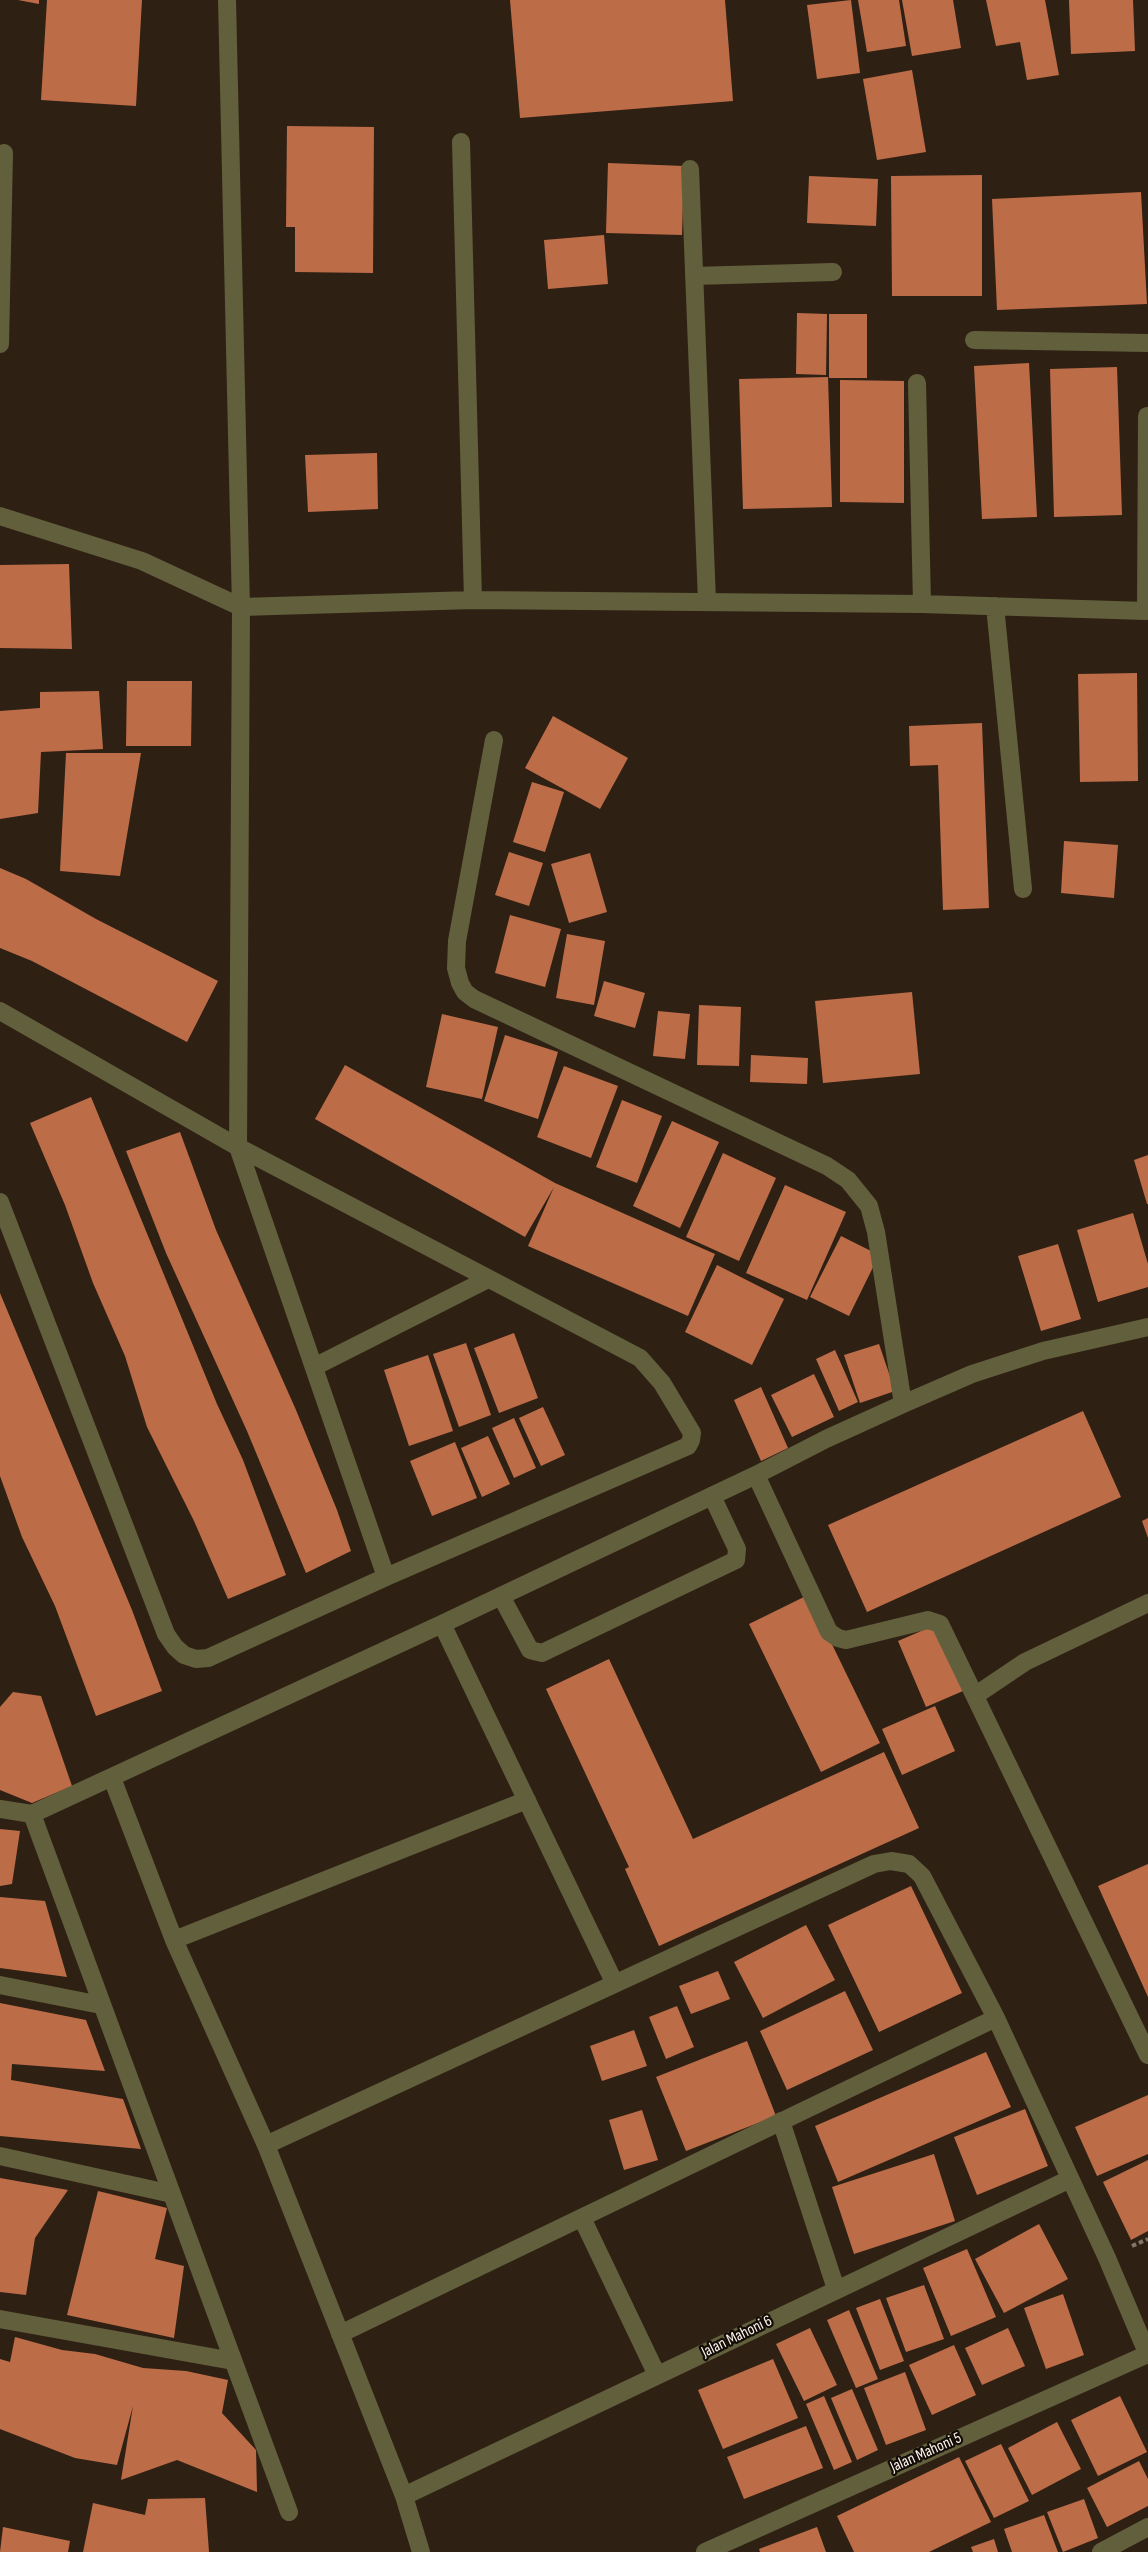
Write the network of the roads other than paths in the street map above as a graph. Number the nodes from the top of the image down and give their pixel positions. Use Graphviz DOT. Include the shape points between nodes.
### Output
graph roads {
  1 [pos="228,0"];
  2 [pos="461,142"];
  3 [pos="4,153"];
  4 [pos="690,169"];
  5 [pos="832,272"];
  6 [pos="694,276"];
  7 [pos="974,340"];
  8 [pos="1148,343"];
  9 [pos="0,344"];
  10 [pos="917,383"];
  11 [pos="1147,416"];
  12 [pos="0,516"];
  13 [pos="473,600"];
  14 [pos="707,602"];
  15 [pos="922,604"];
  16 [pos="995,606"];
  17 [pos="242,607"];
  18 [pos="1147,611"];
  19 [pos="494,740"];
  20 [pos="1023,889"];
  21 [pos="0,1011"];
  22 [pos="238,1147"];
  23 [pos="0,1202"];
  24 [pos="488,1279"];
  25 [pos="1148,1327"];
  26 [pos="314,1367"];
  27 [pos="903,1404"];
  28 [pos="756,1475"];
  29 [pos="712,1496"];
  30 [pos="386,1577"];
  31 [pos="501,1596"];
  32 [pos="1148,1604"];
  33 [pos="442,1624"];
  34 [pos="976,1695"];
  35 [pos="112,1778"];
  36 [pos="527,1800"];
  37 [pos="0,1809"];
  38 [pos="32,1814"];
  39 [pos="174,1940"];
  40 [pos="615,1984"];
  41 [pos="0,1985"];
  42 [pos="101,2005"];
  43 [pos="996,2018"];
  44 [pos="1148,2055"];
  45 [pos="781,2121"];
  46 [pos="266,2145"];
  47 [pos="0,2156"];
  48 [pos="1070,2179"];
  49 [pos="172,2194"];
  50 [pos="582,2218"];
  51 [pos="836,2289"];
  52 [pos="0,2319"];
  53 [pos="340,2334"];
  54 [pos="1148,2355"];
  55 [pos="233,2361"];
  56 [pos="657,2375"];
  57 [pos="404,2496"];
  58 [pos="289,2512"];
  59 [pos="1148,2528"];
  60 [pos="421,2552"];
  61 [pos="705,2552"];
  62 [pos="1101,2552"];
  1 -- 17 [label="street"];
  2 -- 13 [label="street"];
  3 -- 9 [label="street"];
  4 -- 6 [label="street"];
  5 -- 6 [label="street"];
  6 -- 14 [label="street"];
  7 -- 8 [label="street"];
  10 -- 15 [label="street"];
  11 -- 18 [label="street"];
  12 -- 17 [label="street" via="142,561"];
  13 -- 14 [label="street"];
  13 -- 17 [label="street"];
  14 -- 15 [label="street"];
  15 -- 16 [label="street"];
  16 -- 18 [label="street"];
  16 -- 20 [label="street"];
  17 -- 22 [label="street"];
  19 -- 27 [label="street" via="457,941 456,968 465,992 827,1166 848,1180 869,1206 876,1232"];
  21 -- 22 [label="street"];
  22 -- 24 [label="street"];
  22 -- 26 [label="street"];
  23 -- 30 [label="street" via="166,1634 175,1647 196,1659 208,1658"];
  24 -- 26 [label="street"];
  24 -- 30 [label="street" via="640,1358 662,1383 692,1434 691,1440 688,1446"];
  25 -- 27 [label="street" via="1043,1351 972,1374"];
  26 -- 30 [label="street"];
  27 -- 28 [label="street"];
  28 -- 29 [label="street"];
  28 -- 34 [label="street" via="829,1632 846,1640 928,1620 940,1624"];
  29 -- 31 [label="street"];
  29 -- 31 [label="street" via="737,1549 736,1560 542,1653 531,1650"];
  31 -- 33 [label="street"];
  32 -- 34 [label="street" via="1025,1662"];
  33 -- 35 [label="street"];
  33 -- 36 [label="street"];
  34 -- 44 [label="street"];
  35 -- 38 [label="street"];
  35 -- 39 [label="street"];
  36 -- 39 [label="street"];
  36 -- 40 [label="street"];
  37 -- 38 [label="street"];
  38 -- 42 [label="street"];
  39 -- 46 [label="street"];
  40 -- 43 [label="street" via="874,1864 891,1861 909,1864 922,1876"];
  40 -- 46 [label="street"];
  41 -- 42 [label="street"];
  42 -- 49 [label="street"];
  43 -- 45 [label="street"];
  43 -- 48 [label="street"];
  45 -- 50 [label="street"];
  45 -- 51 [label="street"];
  46 -- 53 [label="street"];
  47 -- 49 [label="street"];
  48 -- 51 [label="street, Jalan Mahoni 6"];
  48 -- 54 [label="street"];
  49 -- 55 [label="street"];
  50 -- 53 [label="street"];
  50 -- 56 [label="street"];
  51 -- 56 [label="street, Jalan Mahoni 6"];
  52 -- 55 [label="street"];
  53 -- 57 [label="street"];
  54 -- 61 [label="street, Jalan Mahoni 5"];
  55 -- 58 [label="street"];
  56 -- 57 [label="street, Jalan Mahoni 6"];
  57 -- 60 [label="street"];
  59 -- 62 [label="street"];
}
